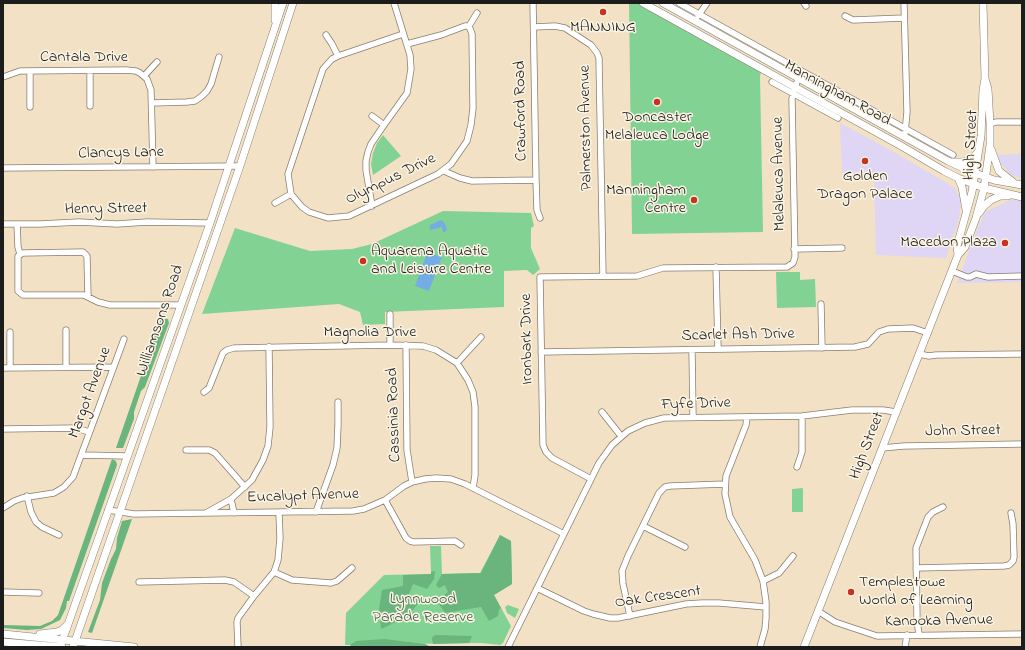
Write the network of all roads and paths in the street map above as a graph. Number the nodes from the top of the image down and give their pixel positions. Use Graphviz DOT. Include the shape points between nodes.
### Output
graph roads {
  1 [pos="275,3"];
  2 [pos="283,3"];
  3 [pos="293,3"];
  4 [pos="394,3"];
  5 [pos="533,3"];
  6 [pos="643,3"];
  7 [pos="663,3"];
  8 [pos="679,3"];
  9 [pos="904,3"];
  10 [pos="983,3"];
  11 [pos="706,4"];
  12 [pos="477,13"];
  13 [pos="701,15"];
  14 [pos="845,16"];
  15 [pos="904,18"];
  16 [pos="697,22"];
  17 [pos="275,26"];
  18 [pos="469,26"];
  19 [pos="534,27"];
  20 [pos="692,31"];
  21 [pos="403,34"];
  22 [pos="326,36"];
  23 [pos="406,44"];
  24 [pos="338,56"];
  25 [pos="220,57"];
  26 [pos="157,62"];
  27 [pos="30,71"];
  28 [pos="90,71"];
  29 [pos="144,76"];
  30 [pos="3,77"];
  31 [pos="798,79"];
  32 [pos="985,79"];
  33 [pos="772,82"];
  34 [pos="794,90"];
  35 [pos="152,103"];
  36 [pos="90,106"];
  37 [pos="30,107"];
  38 [pos="372,116"];
  39 [pos="838,118"];
  40 [pos="1022,122"];
  41 [pos="990,124"];
  42 [pos="384,125"];
  43 [pos="906,129"];
  44 [pos="904,137"];
  45 [pos="990,145"];
  46 [pos="980,148"];
  47 [pos="950,158"];
  48 [pos="229,166"];
  49 [pos="240,166"];
  50 [pos="153,167"];
  51 [pos="3,168"];
  52 [pos="444,170"];
  53 [pos="975,173"];
  54 [pos="986,176"];
  55 [pos="958,178"];
  56 [pos="536,180"];
  57 [pos="974,184"];
  58 [pos="1019,185"];
  59 [pos="984,188"];
  60 [pos="291,194"];
  61 [pos="1021,197"];
  62 [pos="275,203"];
  63 [pos="372,206"];
  64 [pos="967,214"];
  65 [pos="540,218"];
  66 [pos="976,218"];
  67 [pos="210,223"];
  68 [pos="3,224"];
  69 [pos="17,224"];
  70 [pos="842,248"];
  71 [pos="794,249"];
  72 [pos="20,254"];
  73 [pos="958,255"];
  74 [pos="787,266"];
  75 [pos="716,267"];
  76 [pos="952,271"];
  77 [pos="603,276"];
  78 [pos="1022,276"];
  79 [pos="88,297"];
  80 [pos="821,304"];
  81 [pos="181,305"];
  82 [pos="191,307"];
  83 [pos="390,314"];
  84 [pos="66,330"];
  85 [pos="10,332"];
  86 [pos="928,333"];
  87 [pos="481,337"];
  88 [pos="124,340"];
  89 [pos="390,345"];
  90 [pos="406,346"];
  91 [pos="269,347"];
  92 [pos="822,348"];
  93 [pos="718,349"];
  94 [pos="692,350"];
  95 [pos="541,352"];
  96 [pos="920,352"];
  97 [pos="1022,354"];
  98 [pos="457,363"];
  99 [pos="66,367"];
  100 [pos="113,367"];
  101 [pos="3,368"];
  102 [pos="10,368"];
  103 [pos="204,392"];
  104 [pos="338,402"];
  105 [pos="602,412"];
  106 [pos="896,412"];
  107 [pos="802,416"];
  108 [pos="693,417"];
  109 [pos="747,417"];
  110 [pos="3,429"];
  111 [pos="89,432"];
  112 [pos="621,436"];
  113 [pos="1022,444"];
  114 [pos="884,445"];
  115 [pos="186,450"];
  116 [pos="82,455"];
  117 [pos="127,456"];
  118 [pos="797,467"];
  119 [pos="591,479"];
  120 [pos="412,482"];
  121 [pos="725,484"];
  122 [pos="245,487"];
  123 [pos="473,488"];
  124 [pos="27,496"];
  125 [pos="231,499"];
  126 [pos="385,500"];
  127 [pos="943,507"];
  128 [pos="3,508"];
  129 [pos="108,510"];
  130 [pos="316,512"];
  131 [pos="119,513"];
  132 [pos="206,513"];
  133 [pos="234,513"];
  134 [pos="279,513"];
  135 [pos="1010,513"];
  136 [pos="643,526"];
  137 [pos="564,534"];
  138 [pos="59,535"];
  139 [pos="461,545"];
  140 [pos="685,547"];
  141 [pos="793,556"];
  142 [pos="352,568"];
  143 [pos="916,568"];
  144 [pos="274,572"];
  145 [pos="763,581"];
  146 [pos="139,582"];
  147 [pos="537,588"];
  148 [pos="3,592"];
  149 [pos="39,593"];
  150 [pos="254,596"];
  151 [pos="766,607"];
  152 [pos="817,614"];
  153 [pos="630,616"];
  154 [pos="68,624"];
  155 [pos="3,634"];
  156 [pos="1022,634"];
  157 [pos="904,635"];
  158 [pos="917,635"];
  159 [pos="20,636"];
  160 [pos="3,642"];
  161 [pos="74,644"];
  162 [pos="61,645"];
  163 [pos="46,646"];
  164 [pos="134,647"];
  165 [pos="238,647"];
  166 [pos="508,647"];
  167 [pos="760,647"];
  168 [pos="804,647"];
  169 [pos="905,647"];
  1 -- 17 [label="main road"];
  2 -- 17 [label="main road, Williamsons Road"];
  3 -- 49 [label="main road, Williamsons Road"];
  4 -- 21 [label="street"];
  5 -- 19 [label="street, Crawford Road"];
  6 -- 20 [label="main road, Manningham Road"];
  7 -- 16 [label="main road, Manningham Road"];
  8 -- 13 [label="street, Manningham Road"];
  9 -- 15 [label="street"];
  10 -- 32 [label="main road, High Street"];
  11 -- 13 [label="street"];
  12 -- 18 [label="street"];
  13 -- 16 [label="street"];
  13 -- 43 [label="street, Manningham Road"];
  14 -- 15 [label="street" via="853,20"];
  15 -- 43 [label="street"];
  16 -- 20 [label="main road"];
  16 -- 31 [label="main road, Manningham Road"];
  17 -- 48 [label="main road, Williamsons Road"];
  18 -- 23 [label="street"];
  18 -- 52 [label="street, Olympus Drive" via="472,34 471,125 467,141"];
  19 -- 56 [label="street, Crawford Road"];
  19 -- 77 [label="street, Palmerston Avenue" via="565,28 595,49 599,58"];
  20 -- 34 [label="main road, Manningham Road"];
  21 -- 23 [label="street"];
  21 -- 24 [label="street"];
  22 -- 24 [label="street"];
  23 -- 42 [label="street" via="411,62 409,87"];
  24 -- 60 [label="street" via="323,69 289,167"];
  25 -- 35 [label="street" via="207,90 195,101"];
  26 -- 29 [label="street"];
  27 -- 28 [label="street, Cantala Drive"];
  27 -- 30 [label="street, Cantala Drive"];
  27 -- 37 [label="street"];
  28 -- 29 [label="street, Cantala Drive" via="131,70"];
  28 -- 36 [label="street"];
  29 -- 35 [label="street, Cantala Drive" via="150,84"];
  31 -- 34 [label="street, Melaleuca Avenue"];
  31 -- 44 [label="main road, Manningham Road"];
  32 -- 41 [label="main road, High Street"];
  32 -- 46 [label="main road, High Street"];
  33 -- 34 [label="street, Manningham Road"];
  34 -- 39 [label="street, Manningham Road"];
  34 -- 55 [label="main road, Manningham Road"];
  34 -- 71 [label="street, Melaleuca Avenue"];
  35 -- 50 [label="street, Cantala Drive"];
  38 -- 42 [label="street"];
  40 -- 41 [label="street"];
  41 -- 45 [label="main road, High Street"];
  42 -- 63 [label="street" via="371,144 366,160"];
  43 -- 44 [label="street"];
  43 -- 47 [label="street, Manningham Road"];
  44 -- 47 [label="main road, Manningham Road"];
  45 -- 54 [label="main road, High Street"];
  45 -- 58 [label="main road" via="1000,171"];
  46 -- 47 [label="main road" via="968,161 959,163"];
  46 -- 53 [label="main road, High Street"];
  47 -- 53 [label="main road, Manningham Road"];
  48 -- 49 [label="street, Clancys Lane"];
  48 -- 50 [label="street, Clancys Lane"];
  48 -- 67 [label="main road, Williamsons Road"];
  49 -- 82 [label="main road, Williamsons Road"];
  50 -- 51 [label="street, Clancys Lane"];
  52 -- 56 [label="street" via="472,181"];
  52 -- 63 [label="street, Olympus Drive"];
  53 -- 54 [label="main road, Manningham Road"];
  53 -- 57 [label="main road, High Street"];
  54 -- 58 [label="main road, Manningham Road"];
  54 -- 59 [label="main road, High Street"];
  55 -- 57 [label="main road, Manningham Road"];
  55 -- 64 [label="main road"];
  56 -- 65 [label="street, Crawford Road" via="537,210"];
  57 -- 59 [label="main road, Manningham Road"];
  57 -- 64 [label="main road, High Street"];
  59 -- 61 [label="main road, Manningham Road"];
  59 -- 66 [label="main road, High Street"];
  60 -- 62 [label="street"];
  60 -- 63 [label="street, Olympus Drive" via="309,212 328,218 349,216"];
  61 -- 66 [label="main road" via="996,198 984,206"];
  64 -- 73 [label="main road, High Street" via="957,246"];
  66 -- 73 [label="main road, High Street" via="965,247"];
  67 -- 69 [label="street, Henry Street"];
  67 -- 81 [label="main road, Williamsons Road"];
  68 -- 69 [label="street, Henry Street"];
  69 -- 72 [label="street"];
  70 -- 71 [label="street"];
  71 -- 74 [label="street, Melaleuca Avenue" via="793,263"];
  72 -- 79 [label="street" via="17,259 18,291 21,294"];
  72 -- 79 [label="street" via="83,252 87,256"];
  73 -- 76 [label="main road, High Street"];
  74 -- 75 [label="street, Ironbark Drive"];
  75 -- 77 [label="street, Ironbark Drive" via="663,268 637,276"];
  75 -- 93 [label="street"];
  76 -- 78 [label="street" via="967,277 976,274 988,277"];
  76 -- 86 [label="main road, High Street"];
  77 -- 95 [label="street, Ironbark Drive" via="540,277"];
  79 -- 81 [label="street" via="110,305"];
  80 -- 92 [label="street"];
  81 -- 82 [label="main road"];
  81 -- 117 [label="main road, Williamsons Road"];
  82 -- 131 [label="main road, Williamsons Road"];
  83 -- 89 [label="street"];
  84 -- 99 [label="street"];
  85 -- 102 [label="street"];
  86 -- 92 [label="street, Scarlet Ash Drive" via="917,329 888,329 879,332 871,341 860,347"];
  86 -- 96 [label="main road, High Street"];
  87 -- 98 [label="street"];
  88 -- 100 [label="street, Margot Avenue"];
  89 -- 90 [label="street, Magnolia Drive"];
  89 -- 91 [label="street, Magnolia Drive"];
  90 -- 98 [label="street, Magnolia Drive" via="423,346 436,350"];
  90 -- 120 [label="street, Cassinia Road" via="407,450"];
  91 -- 103 [label="street, Magnolia Drive" via="227,350 219,360 209,388"];
  91 -- 122 [label="street" via="269,441 257,471"];
  92 -- 93 [label="street, Scarlet Ash Drive"];
  93 -- 94 [label="street, Scarlet Ash Drive"];
  94 -- 95 [label="street, Scarlet Ash Drive"];
  94 -- 108 [label="street"];
  95 -- 119 [label="street, Ironbark Drive" via="544,448 557,462"];
  96 -- 97 [label="street" via="936,355"];
  96 -- 106 [label="main road, High Street"];
  98 -- 123 [label="street, Magnolia Drive" via="468,380 474,398"];
  99 -- 100 [label="street"];
  99 -- 102 [label="street"];
  100 -- 111 [label="street, Margot Avenue"];
  101 -- 102 [label="street"];
  104 -- 130 [label="street" via="337,440 333,465"];
  105 -- 112 [label="street"];
  106 -- 107 [label="street, Fyfe Drive" via="852,410"];
  106 -- 114 [label="main road, High Street"];
  107 -- 109 [label="street, Fyfe Drive"];
  107 -- 118 [label="street" via="802,452"];
  108 -- 109 [label="street, Fyfe Drive"];
  108 -- 112 [label="street, Fyfe Drive" via="652,420"];
  109 -- 121 [label="street"];
  110 -- 111 [label="street" via="76,428"];
  111 -- 116 [label="street, Margot Avenue"];
  112 -- 119 [label="street, Fyfe Drive" via="604,454"];
  113 -- 114 [label="street, John Street"];
  114 -- 152 [label="main road, High Street"];
  115 -- 122 [label="street" via="209,450"];
  116 -- 117 [label="street, Margot Avenue"];
  116 -- 124 [label="street, Margot Avenue" via="73,477 64,487 49,494"];
  117 -- 129 [label="main road, Williamsons Road"];
  119 -- 137 [label="street, Fyfe Drive"];
  120 -- 123 [label="street, Eucalypt Avenue" via="443,478"];
  120 -- 126 [label="street, Eucalypt Avenue"];
  121 -- 136 [label="street" via="665,487"];
  121 -- 145 [label="street" via="730,517 755,560"];
  122 -- 125 [label="street"];
  123 -- 137 [label="street, Eucalypt Avenue"];
  124 -- 128 [label="street, Margot Avenue"];
  124 -- 138 [label="street" via="36,522"];
  125 -- 132 [label="street"];
  125 -- 133 [label="street"];
  126 -- 130 [label="street, Eucalypt Avenue" via="353,511"];
  126 -- 139 [label="street" via="410,541 455,541"];
  127 -- 143 [label="street" via="926,519 916,544"];
  129 -- 131 [label="street, Eucalypt Avenue"];
  129 -- 154 [label="main road, Williamsons Road"];
  130 -- 134 [label="street, Eucalypt Avenue"];
  131 -- 132 [label="street, Eucalypt Avenue"];
  131 -- 161 [label="main road, Williamsons Road"];
  132 -- 133 [label="street, Eucalypt Avenue"];
  133 -- 134 [label="street, Eucalypt Avenue"];
  134 -- 144 [label="street" via="280,538"];
  135 -- 143 [label="street" via="1014,524 1014,557 1009,565"];
  136 -- 140 [label="street"];
  136 -- 153 [label="street" via="622,571"];
  137 -- 147 [label="street, Fyfe Drive"];
  141 -- 145 [label="street" via="779,573"];
  142 -- 144 [label="street" via="331,583 292,580"];
  143 -- 158 [label="street"];
  144 -- 150 [label="street"];
  145 -- 151 [label="street"];
  146 -- 150 [label="street" via="225,580 234,582"];
  147 -- 153 [label="street, Oak Crescent" via="593,614 610,618"];
  147 -- 166 [label="street, Fyfe Drive"];
  148 -- 149 [label="street"];
  150 -- 165 [label="street" via="237,622"];
  151 -- 153 [label="street, Oak Crescent" via="702,603"];
  151 -- 167 [label="street" via="765,629"];
  152 -- 157 [label="street, Kanooka Avenue" via="875,635"];
  152 -- 168 [label="main road, High Street"];
  154 -- 159 [label="main road" via="62,630 53,633"];
  154 -- 162 [label="main road, Williamsons Road"];
  155 -- 159 [label="main road"];
  156 -- 158 [label="street, Kanooka Avenue"];
  157 -- 158 [label="street, Kanooka Avenue"];
  157 -- 169 [label="street"];
  159 -- 162 [label="main road"];
  160 -- 163 [label="main road"];
  161 -- 162 [label="main road"];
  161 -- 164 [label="main road"];
  162 -- 163 [label="main road"];
}
